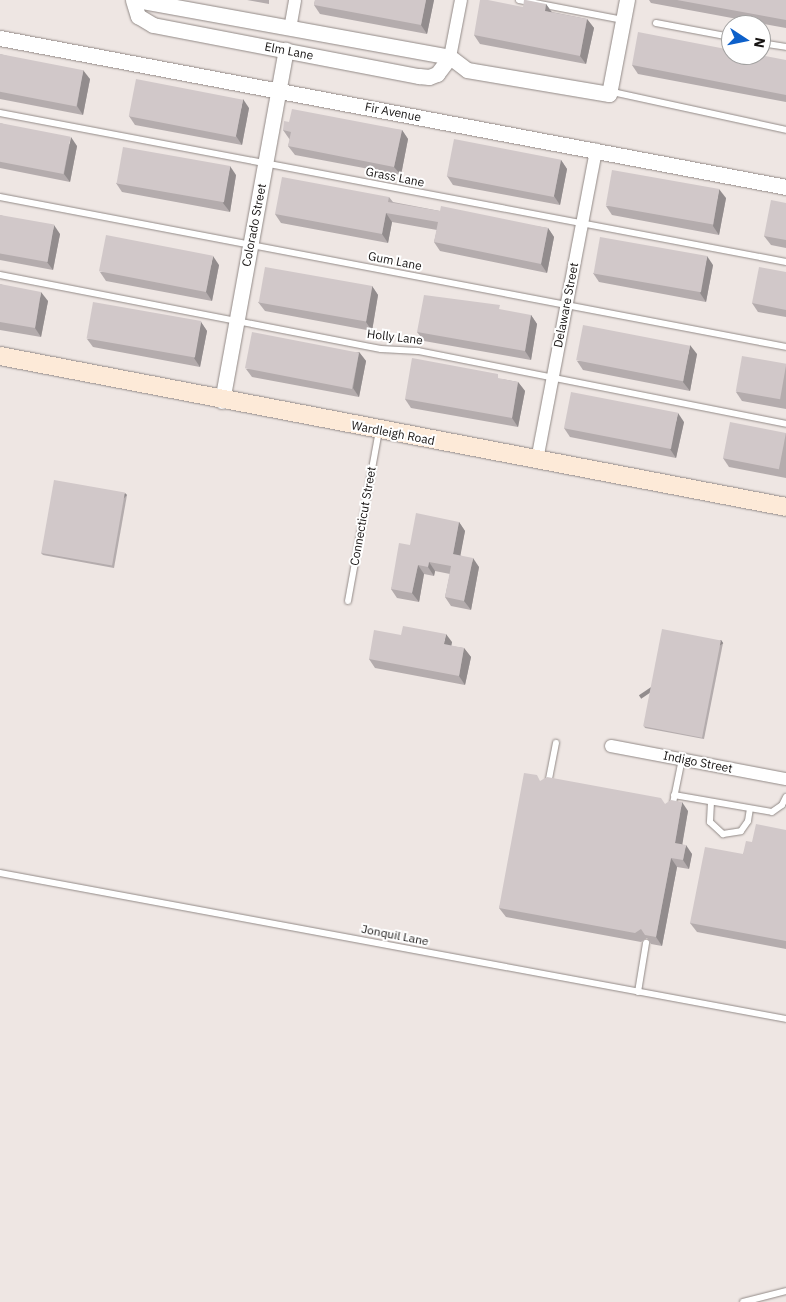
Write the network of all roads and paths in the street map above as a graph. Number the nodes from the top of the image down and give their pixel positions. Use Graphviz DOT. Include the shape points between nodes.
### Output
graph roads {
  1 [pos="133,0"];
  2 [pos="137,0"];
  3 [pos="295,0"];
  4 [pos="461,0"];
  5 [pos="519,0"];
  6 [pos="627,0"];
  7 [pos="624,20"];
  8 [pos="656,23"];
  9 [pos="290,29"];
  10 [pos="721,35"];
  11 [pos="0,38"];
  12 [pos="771,45"];
  13 [pos="786,48"];
  14 [pos="286,50"];
  15 [pos="450,57"];
  16 [pos="279,90"];
  17 [pos="609,94"];
  18 [pos="0,113"];
  19 [pos="786,130"];
  20 [pos="596,150"];
  21 [pos="265,164"];
  22 [pos="786,187"];
  23 [pos="0,197"];
  24 [pos="582,224"];
  25 [pos="250,245"];
  26 [pos="786,262"];
  27 [pos="0,276"];
  28 [pos="566,305"];
  29 [pos="236,322"];
  30 [pos="786,347"];
  31 [pos="0,356"];
  32 [pos="552,379"];
  33 [pos="222,401"];
  34 [pos="786,424"];
  35 [pos="379,430"];
  36 [pos="537,460"];
  37 [pos="786,507"];
  38 [pos="348,601"];
  39 [pos="556,743"];
  40 [pos="611,746"];
  41 [pos="682,759"];
  42 [pos="786,779"];
  43 [pos="548,785"];
  44 [pos="674,795"];
  45 [pos="786,797"];
  46 [pos="710,802"];
  47 [pos="672,808"];
  48 [pos="750,809"];
  49 [pos="0,873"];
  50 [pos="646,943"];
  51 [pos="638,992"];
  52 [pos="786,1019"];
  53 [pos="786,1291"];
  54 [pos="743,1302"];
  1 -- 14 [label="street, Elm Lane" via="138,16 153,25"];
  2 -- 9 [label="street, Elm Lane"];
  3 -- 9 [label="street"];
  4 -- 15 [label="street"];
  5 -- 7 [label="lane"];
  6 -- 7 [label="street"];
  7 -- 17 [label="street"];
  8 -- 10 [label="lane"];
  9 -- 15 [label="street, Elm Lane"];
  11 -- 16 [label="street, Fir Avenue"];
  12 -- 13 [label="lane"];
  14 -- 15 [label="street, Elm Lane" via="429,77 444,69"];
  14 -- 16 [label="street, Colorado Street"];
  15 -- 17 [label="street, Elm Lane" via="467,70"];
  16 -- 20 [label="street, Fir Avenue"];
  16 -- 21 [label="street, Colorado Street"];
  17 -- 19 [label="lane" via="617,93"];
  18 -- 21 [label="lane, Grass Lane"];
  20 -- 22 [label="street, Fir Avenue"];
  20 -- 24 [label="street, Delaware Street"];
  21 -- 24 [label="lane, Grass Lane"];
  21 -- 25 [label="street, Colorado Street"];
  23 -- 25 [label="lane, Gum Lane"];
  24 -- 26 [label="lane, Grass Lane"];
  24 -- 28 [label="street, Delaware Street"];
  25 -- 28 [label="lane, Gum Lane"];
  25 -- 29 [label="street, Colorado Street"];
  27 -- 29 [label="lane, Holly Lane"];
  28 -- 30 [label="lane, Gum Lane"];
  28 -- 32 [label="street, Delaware Street"];
  29 -- 32 [label="lane, Holly Lane" via="381,348 418,351"];
  29 -- 33 [label="street, Colorado Street"];
  31 -- 33 [label="main road, Wardleigh Road"];
  32 -- 34 [label="lane, Holly Lane"];
  32 -- 36 [label="street, Delaware Street"];
  33 -- 35 [label="main road, Wardleigh Road"];
  35 -- 36 [label="main road, Wardleigh Road"];
  35 -- 38 [label="lane, Connecticut Street"];
  36 -- 37 [label="main road, Wardleigh Road"];
  39 -- 43 [label="lane"];
  40 -- 41 [label="street, Indigo Street"];
  41 -- 42 [label="street, Indigo Street"];
  41 -- 44 [label="lane"];
  44 -- 46 [label="lane"];
  44 -- 47 [label="lane"];
  45 -- 48 [label="lane" via="772,812"];
  46 -- 48 [label="lane"];
  46 -- 48 [label="lane" via="710,822 723,834 741,831 748,821"];
  49 -- 51 [label="lane, Jonquil Lane"];
  50 -- 51 [label="lane"];
  51 -- 52 [label="lane, Jonquil Lane"];
  53 -- 54 [label="lane"];
}
